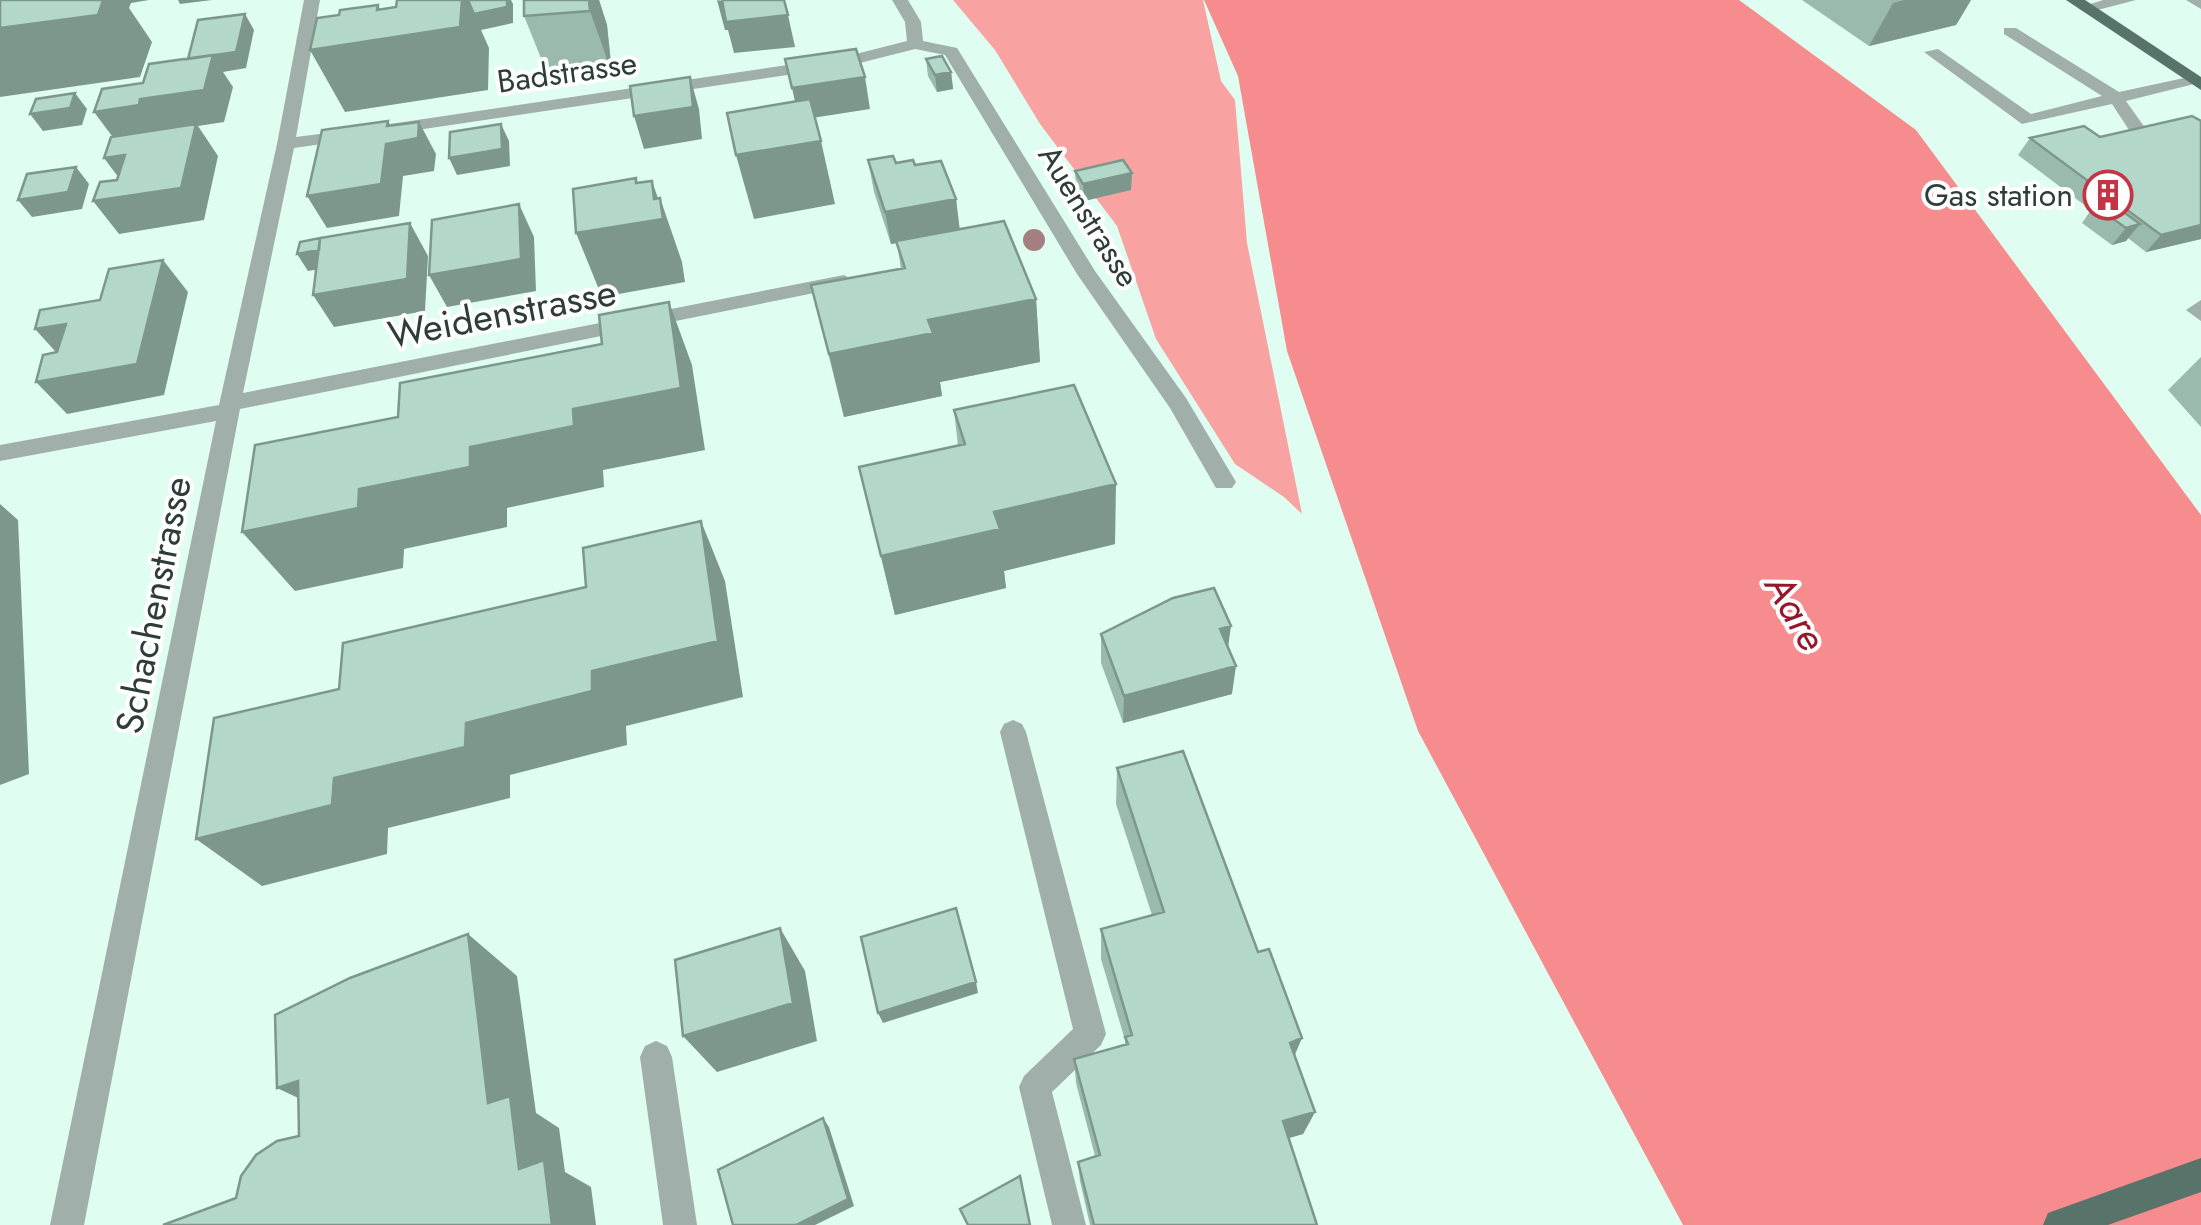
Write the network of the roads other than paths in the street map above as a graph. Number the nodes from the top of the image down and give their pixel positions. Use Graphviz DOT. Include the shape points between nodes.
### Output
graph roads {
  1 [pos="312,0"];
  2 [pos="900,0"];
  3 [pos="2128,0"];
  4 [pos="2194,0"];
  5 [pos="2080,4"];
  6 [pos="2201,4"];
  7 [pos="2010,30"];
  8 [pos="916,44"];
  9 [pos="1932,52"];
  10 [pos="2197,82"];
  11 [pos="2116,98"];
  12 [pos="286,144"];
  13 [pos="2201,173"];
  14 [pos="866,276"];
  15 [pos="230,407"];
  16 [pos="0,452"];
  17 [pos="1224,482"];
  18 [pos="1013,732"];
  19 [pos="656,1057"];
  20 [pos="2201,1175"];
  21 [pos="67,1225"];
  22 [pos="680,1225"];
  23 [pos="1068,1225"];
  24 [pos="2060,1225"];
  1 -- 12 [label="street, Schachenstrasse"];
  2 -- 8 [label="street"];
  3 -- 5 [label="street"];
  4 -- 6 [label="street"];
  5 -- 10 [label="main road"];
  7 -- 11 [label="street"];
  8 -- 12 [label="street, Badstrasse" via="848,61"];
  8 -- 17 [label="street, Auenstrasse" via="951,51"];
  9 -- 11 [label="street" via="2028,120"];
  10 -- 11 [label="street"];
  11 -- 13 [label="street" via="2137,130"];
  12 -- 15 [label="street, Schachenstrasse"];
  14 -- 15 [label="street, Weidenstrasse"];
  15 -- 16 [label="street, Weidenstrasse"];
  15 -- 21 [label="street, Schachenstrasse"];
  18 -- 23 [label="street" via="1090,1034 1034,1087"];
  19 -- 22 [label="street"];
  20 -- 24 [label="main road"];
}
